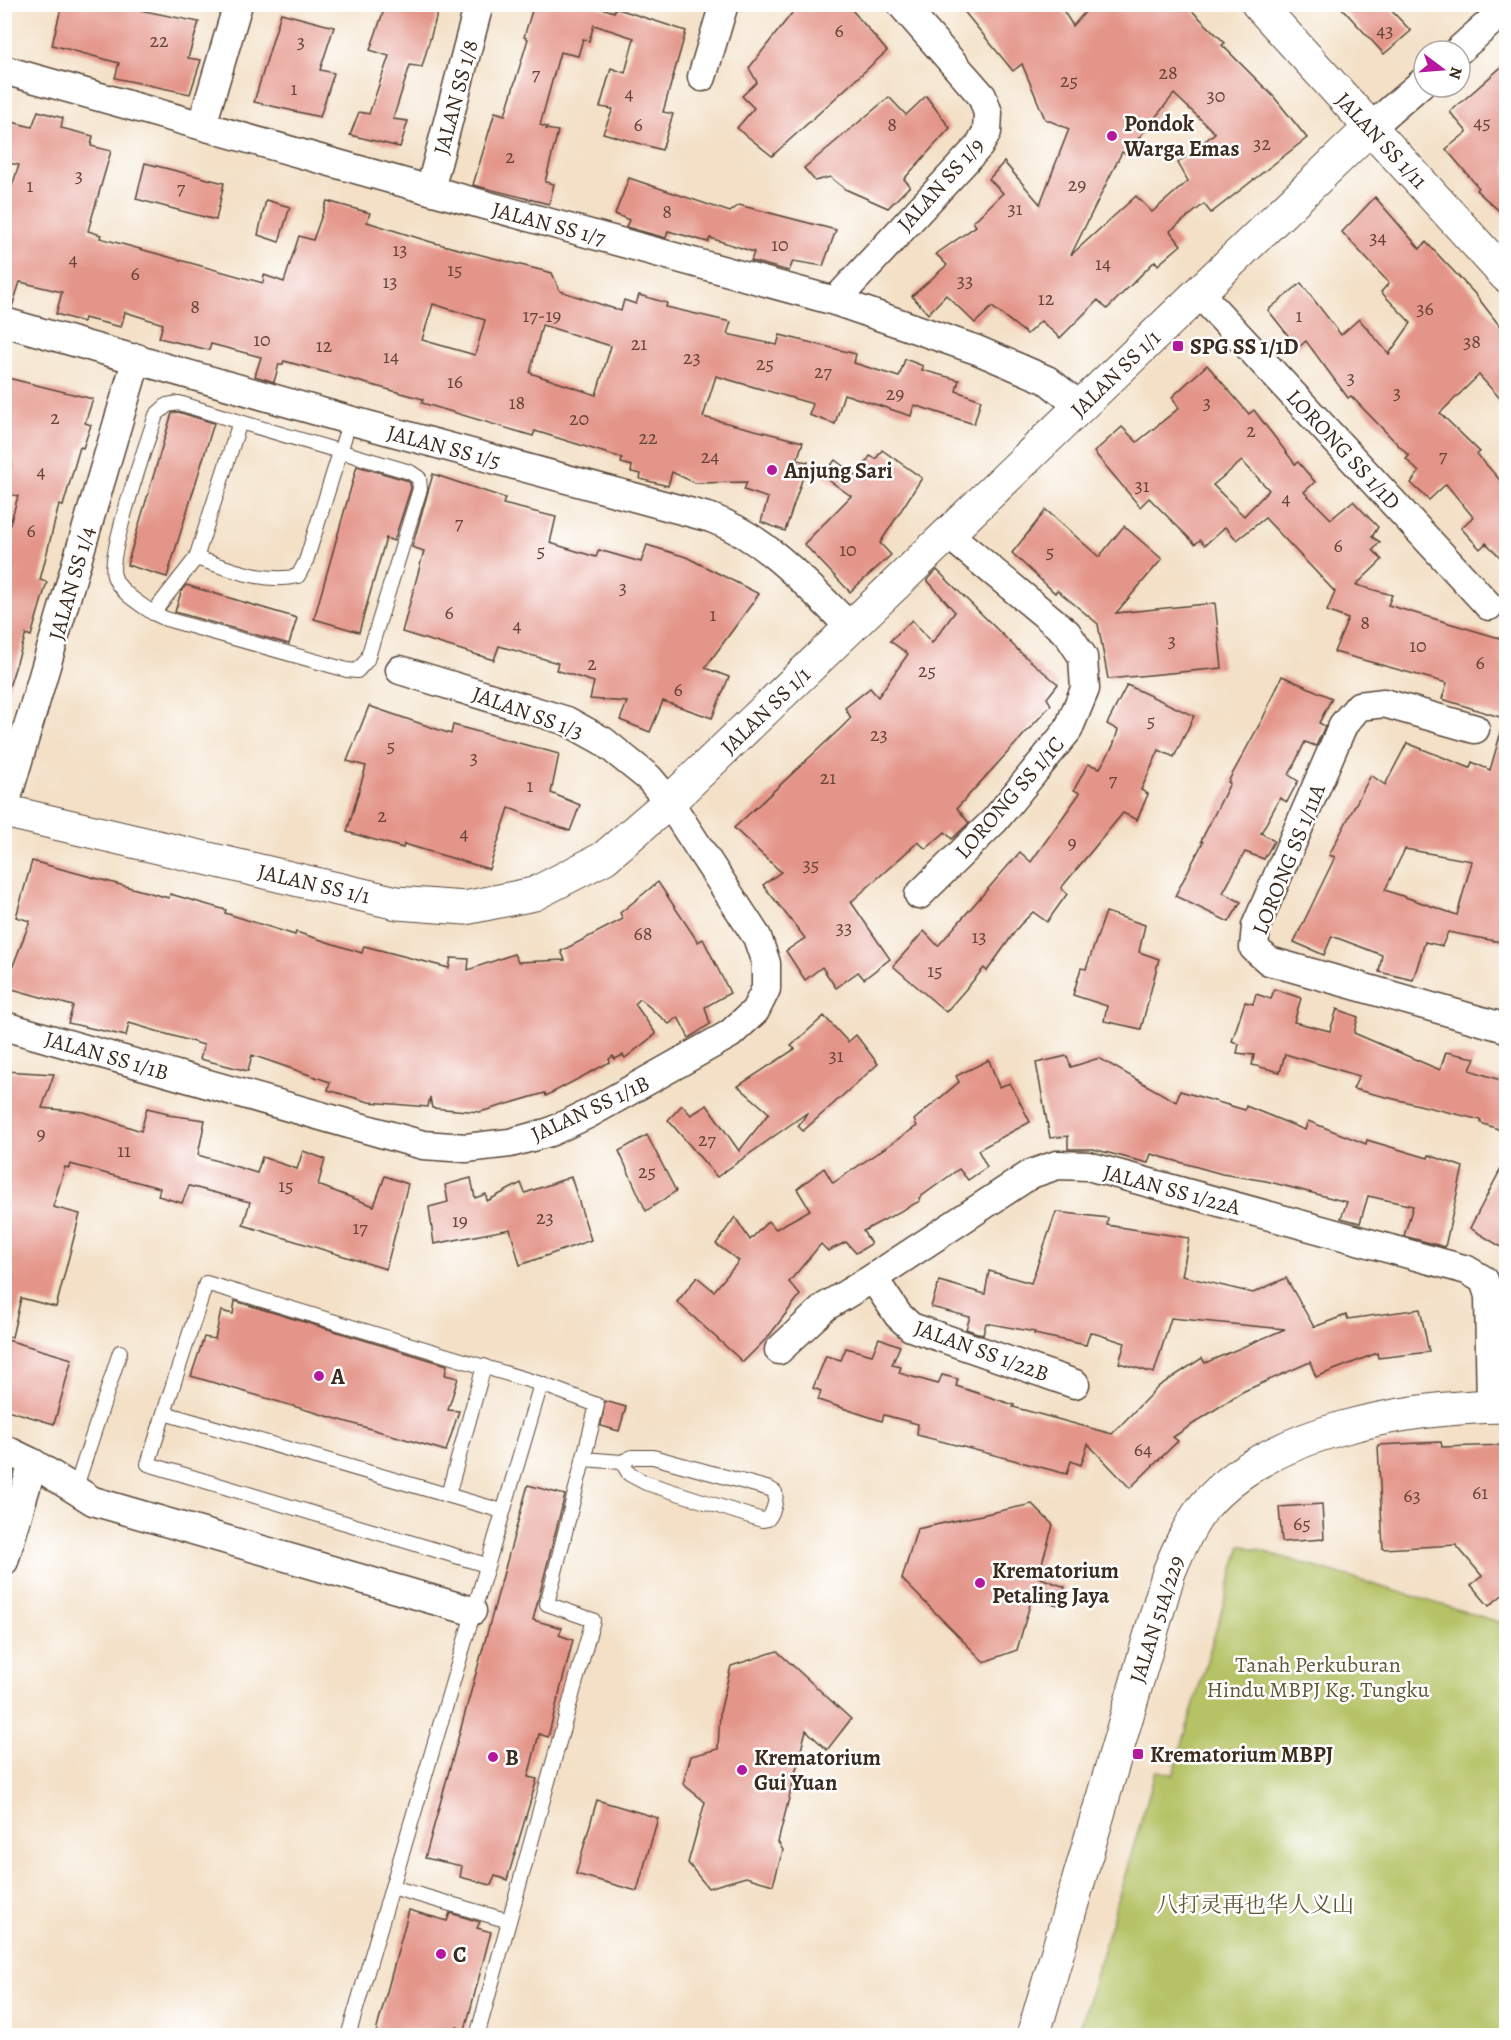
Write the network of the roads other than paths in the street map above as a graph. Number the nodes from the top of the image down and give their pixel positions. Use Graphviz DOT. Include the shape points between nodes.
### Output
graph roads {
  1 [pos="238,4"];
  2 [pos="480,4"];
  3 [pos="724,4"];
  4 [pos="902,4"];
  5 [pos="1258,4"];
  6 [pos="1506,9"];
  7 [pos="1472,39"];
  8 [pos="4,70"];
  9 [pos="702,77"];
  10 [pos="1412,91"];
  11 [pos="202,125"];
  12 [pos="1370,128"];
  13 [pos="430,190"];
  14 [pos="1506,276"];
  15 [pos="1199,293"];
  16 [pos="835,301"];
  17 [pos="4,322"];
  18 [pos="137,358"];
  19 [pos="1081,407"];
  20 [pos="240,422"];
  21 [pos="345,436"];
  22 [pos="948,534"];
  23 [pos="195,558"];
  24 [pos="1489,606"];
  25 [pos="153,614"];
  26 [pos="851,628"];
  27 [pos="400,670"];
  28 [pos="1475,729"];
  29 [pos="669,802"];
  30 [pos="4,810"];
  31 [pos="919,895"];
  32 [pos="4,1026"];
  33 [pos="1506,1028"];
  34 [pos="873,1278"];
  35 [pos="779,1350"];
  36 [pos="120,1352"];
  37 [pos="484,1366"];
  38 [pos="541,1384"];
  39 [pos="1075,1384"];
  40 [pos="1499,1406"];
  41 [pos="164,1413"];
  42 [pos="4,1449"];
  43 [pos="583,1460"];
  44 [pos="622,1462"];
  45 [pos="33,1463"];
  46 [pos="75,1490"];
  47 [pos="448,1495"];
  48 [pos="502,1510"];
  49 [pos="4,1561"];
  50 [pos="486,1565"];
  51 [pos="472,1611"];
  52 [pos="392,1887"];
  53 [pos="509,1921"];
  54 [pos="348,2036"];
  55 [pos="477,2036"];
  56 [pos="1033,2036"];
  1 -- 11 [label="street"];
  2 -- 13 [label="street, JALAN SS 1/8"];
  3 -- 9 [label="street"];
  4 -- 16 [label="street, JALAN SS 1/9" via="982,96 988,113 987,132 967,161"];
  5 -- 12 [label="street, JALAN SS 1/11"];
  6 -- 7 [label="street"];
  8 -- 11 [label="street, JALAN SS 1/7"];
  10 -- 12 [label="street"];
  11 -- 13 [label="street, JALAN SS 1/7"];
  12 -- 14 [label="street, JALAN SS 1/11"];
  12 -- 15 [label="street, JALAN SS 1/1"];
  13 -- 16 [label="street, JALAN SS 1/7"];
  15 -- 19 [label="street, JALAN SS 1/1"];
  15 -- 24 [label="street, LORONG SS 1/1D"];
  16 -- 19 [label="street, JALAN SS 1/7" via="1037,375"];
  17 -- 18 [label="street, JALAN SS 1/5"];
  18 -- 21 [label="street, JALAN SS 1/5"];
  18 -- 30 [label="street, JALAN SS 1/4"];
  19 -- 22 [label="street, JALAN SS 1/1"];
  20 -- 21 [label="lane"];
  20 -- 23 [label="lane"];
  20 -- 25 [label="lane" via="179,403 167,405 156,415 112,565 114,578 125,592"];
  21 -- 23 [label="lane" via="298,576 272,579"];
  21 -- 25 [label="lane" via="419,478 420,489 367,660 357,671"];
  21 -- 26 [label="street, JALAN SS 1/5" via="711,518 739,528 764,545"];
  22 -- 26 [label="street, JALAN SS 1/1"];
  22 -- 31 [label="street, LORONG SS 1/1C" via="1067,633 1083,657 1085,689 1068,730 995,820"];
  23 -- 25 [label="lane"];
  26 -- 29 [label="street, JALAN SS 1/1"];
  27 -- 29 [label="street, JALAN SS 1/3" via="567,721 603,741 649,778"];
  28 -- 33 [label="street, LORONG SS 1/11A" via="1384,703 1359,706 1338,736 1256,926 1254,948 1269,962"];
  29 -- 30 [label="street, JALAN SS 1/1" via="604,858 534,894 465,908 397,903"];
  29 -- 32 [label="street, JALAN SS 1/1B" via="757,937 766,963 766,989 755,1011 730,1034 550,1132 510,1143 466,1148 423,1145"];
  34 -- 35 [label="street, JALAN SS 1/22A" via="825,1307"];
  34 -- 39 [label="street, JALAN SS 1/22B" via="898,1316 911,1327"];
  34 -- 40 [label="street, JALAN SS 1/22A" via="1031,1174 1057,1166 1088,1166 1467,1270 1484,1280 1489,1296"];
  36 -- 46 [label="lane"];
  37 -- 38 [label="lane"];
  37 -- 41 [label="lane" via="206,1283"];
  37 -- 47 [label="lane"];
  38 -- 43 [label="lane" via="597,1405"];
  38 -- 48 [label="lane"];
  40 -- 56 [label="street, JALAN 51A/229" via="1379,1419 1320,1435 1276,1453 1237,1478 1204,1508 1168,1572"];
  41 -- 47 [label="lane"];
  41 -- 50 [label="lane" via="148,1464"];
  42 -- 45 [label="street"];
  43 -- 44 [label="lane"];
  43 -- 53 [label="lane" via="547,1604 593,1620"];
  44 -- 44 [label="lane" via="632,1457 653,1457 770,1489 776,1497 771,1515 762,1520 646,1483 629,1474"];
  45 -- 46 [label="street"];
  45 -- 49 [label="street"];
  46 -- 51 [label="street" via="93,1501"];
  47 -- 48 [label="lane"];
  48 -- 50 [label="lane"];
  50 -- 51 [label="lane"];
  51 -- 52 [label="lane"];
  52 -- 53 [label="lane"];
  52 -- 54 [label="lane"];
  53 -- 55 [label="lane"];
}
